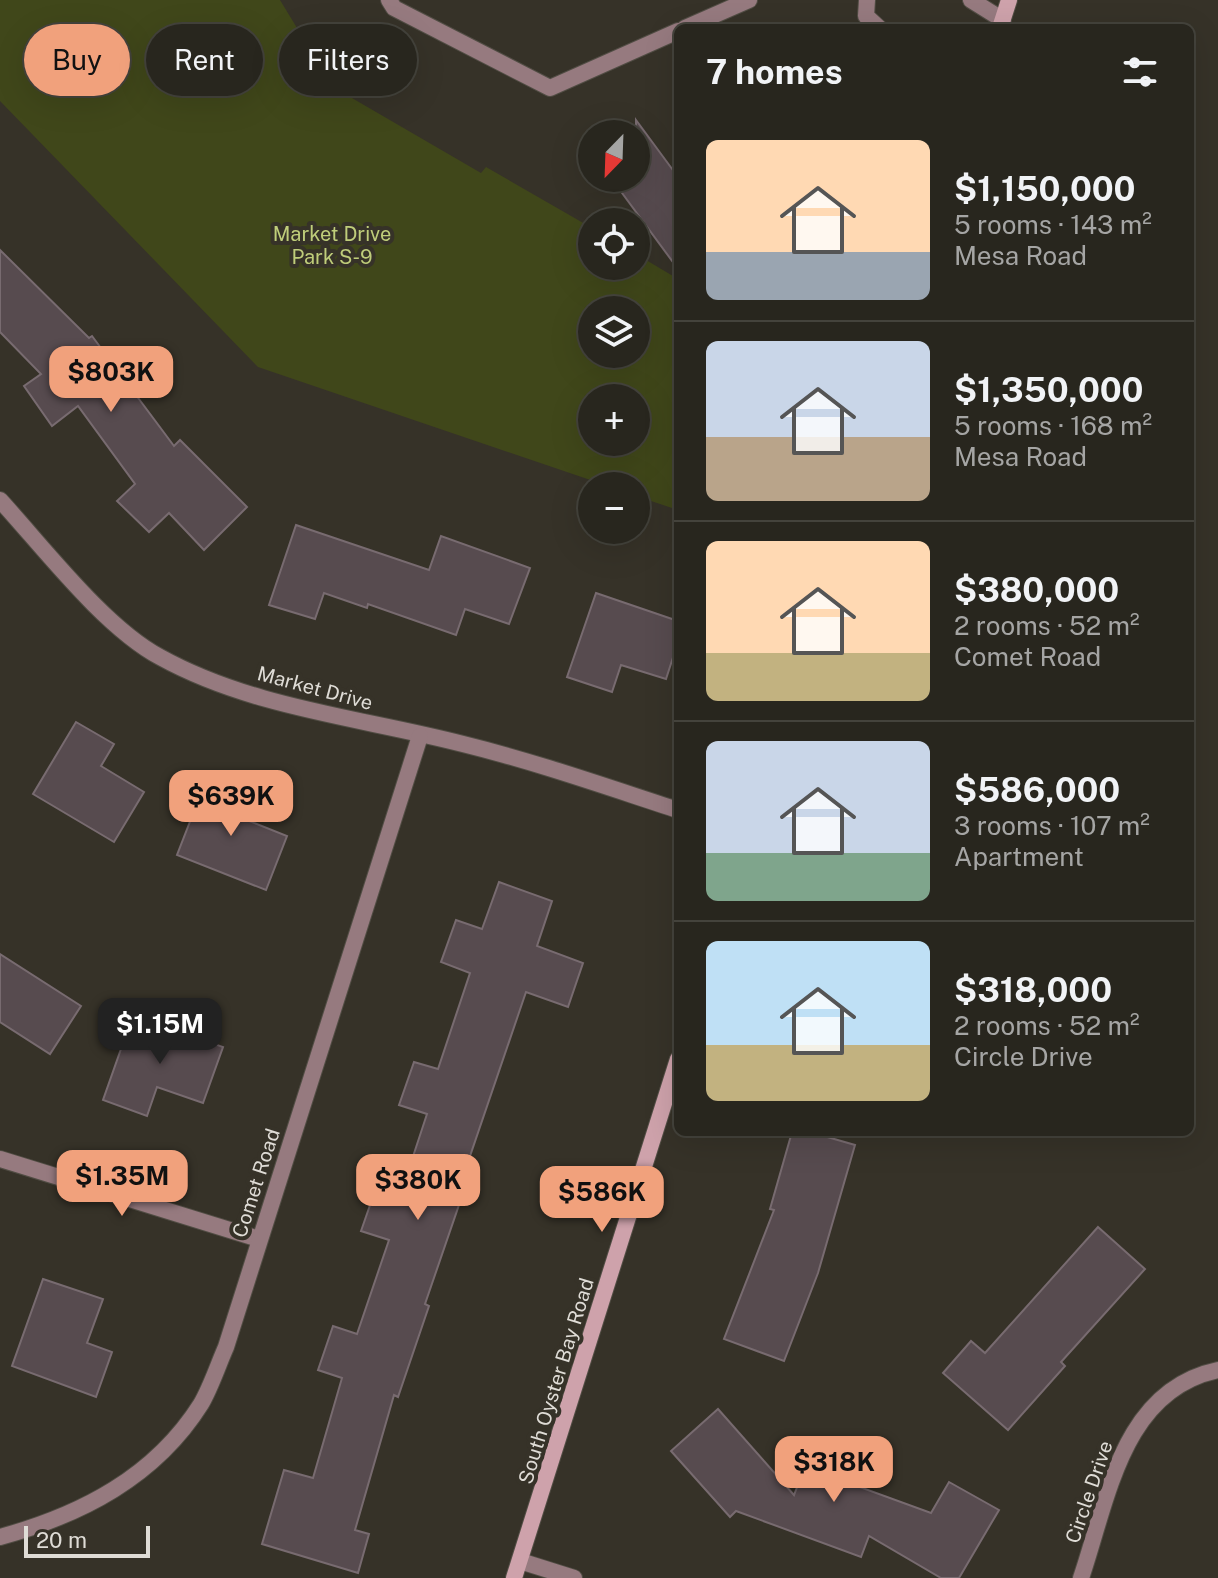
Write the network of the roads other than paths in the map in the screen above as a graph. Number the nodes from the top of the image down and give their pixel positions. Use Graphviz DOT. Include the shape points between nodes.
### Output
graph roads {
  1 [pos="389,0"];
  2 [pos="749,0"];
  3 [pos="867,0"];
  4 [pos="971,0"];
  5 [pos="1009,0"];
  6 [pos="694,24"];
  7 [pos="875,24"];
  8 [pos="1001,24"];
  9 [pos="674,33"];
  10 [pos="0,500"];
  11 [pos="420,736"];
  12 [pos="674,809"];
  13 [pos="674,1072"];
  14 [pos="0,1159"];
  15 [pos="259,1239"];
  16 [pos="1218,1370"];
  17 [pos="0,1537"];
  18 [pos="520,1561"];
  19 [pos="514,1578"];
  20 [pos="574,1578"];
  21 [pos="1081,1578"];
  1 -- 9 [label="street" via="394,8 550,88"];
  2 -- 6 [label="street"];
  3 -- 7 [label="street" via="866,16"];
  4 -- 8 [label="street"];
  5 -- 8 [label="main road"];
  10 -- 11 [label="street, Market Drive" via="115,623 159,657 217,682"];
  11 -- 12 [label="street, Market Drive" via="528,761"];
  11 -- 15 [label="street, Comet Road"];
  13 -- 18 [label="main road, South Oyster Bay Road"];
  14 -- 15 [label="street"];
  15 -- 17 [label="street, Comet Road" via="226,1347 201,1403 159,1457 126,1484 69,1516"];
  16 -- 21 [label="street, Circle Drive" via="1195,1375 1154,1402 1130,1435"];
  18 -- 19 [label="main road, South Oyster Bay Road"];
  18 -- 20 [label="street"];
}
